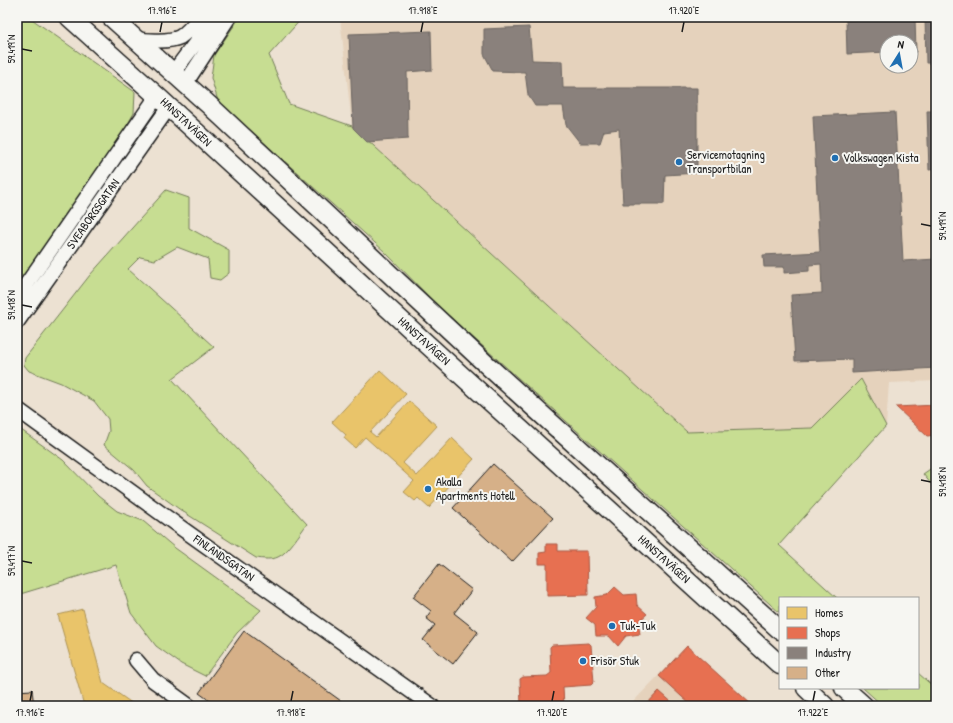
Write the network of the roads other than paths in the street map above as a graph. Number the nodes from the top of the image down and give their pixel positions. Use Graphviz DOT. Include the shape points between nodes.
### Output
graph roads {
  1 [pos="69,17"];
  2 [pos="111,17"];
  3 [pos="200,17"];
  4 [pos="215,17"];
  5 [pos="229,17"];
  6 [pos="136,39"];
  7 [pos="179,79"];
  8 [pos="163,101"];
  9 [pos="17,298"];
  10 [pos="17,322"];
  11 [pos="17,409"];
  12 [pos="779,629"];
  13 [pos="136,660"];
  14 [pos="779,664"];
  15 [pos="807,689"];
  16 [pos="845,689"];
  17 [pos="189,706"];
  18 [pos="432,706"];
  19 [pos="825,706"];
  20 [pos="864,706"];
  1 -- 8 [label="main road, HANSTAVÄGEN"];
  2 -- 6 [label="main road, HANSTAVÄGEN"];
  3 -- 6 [label="street" via="179,38 147,41"];
  4 -- 7 [label="street"];
  5 -- 7 [label="street"];
  6 -- 7 [label="main road, HANSTAVÄGEN"];
  7 -- 8 [label="main road"];
  7 -- 12 [label="main road, HANSTAVÄGEN" via="486,366"];
  8 -- 9 [label="street, SVEABORGSGATAN"];
  8 -- 10 [label="street, SVEABORGSGATAN"];
  8 -- 14 [label="main road, HANSTAVÄGEN" via="428,346"];
  11 -- 18 [label="street, FINLANDSGATAN"];
  13 -- 17 [label="street" via="154,680"];
  15 -- 19 [label="main road"];
  16 -- 20 [label="main road"];
}
